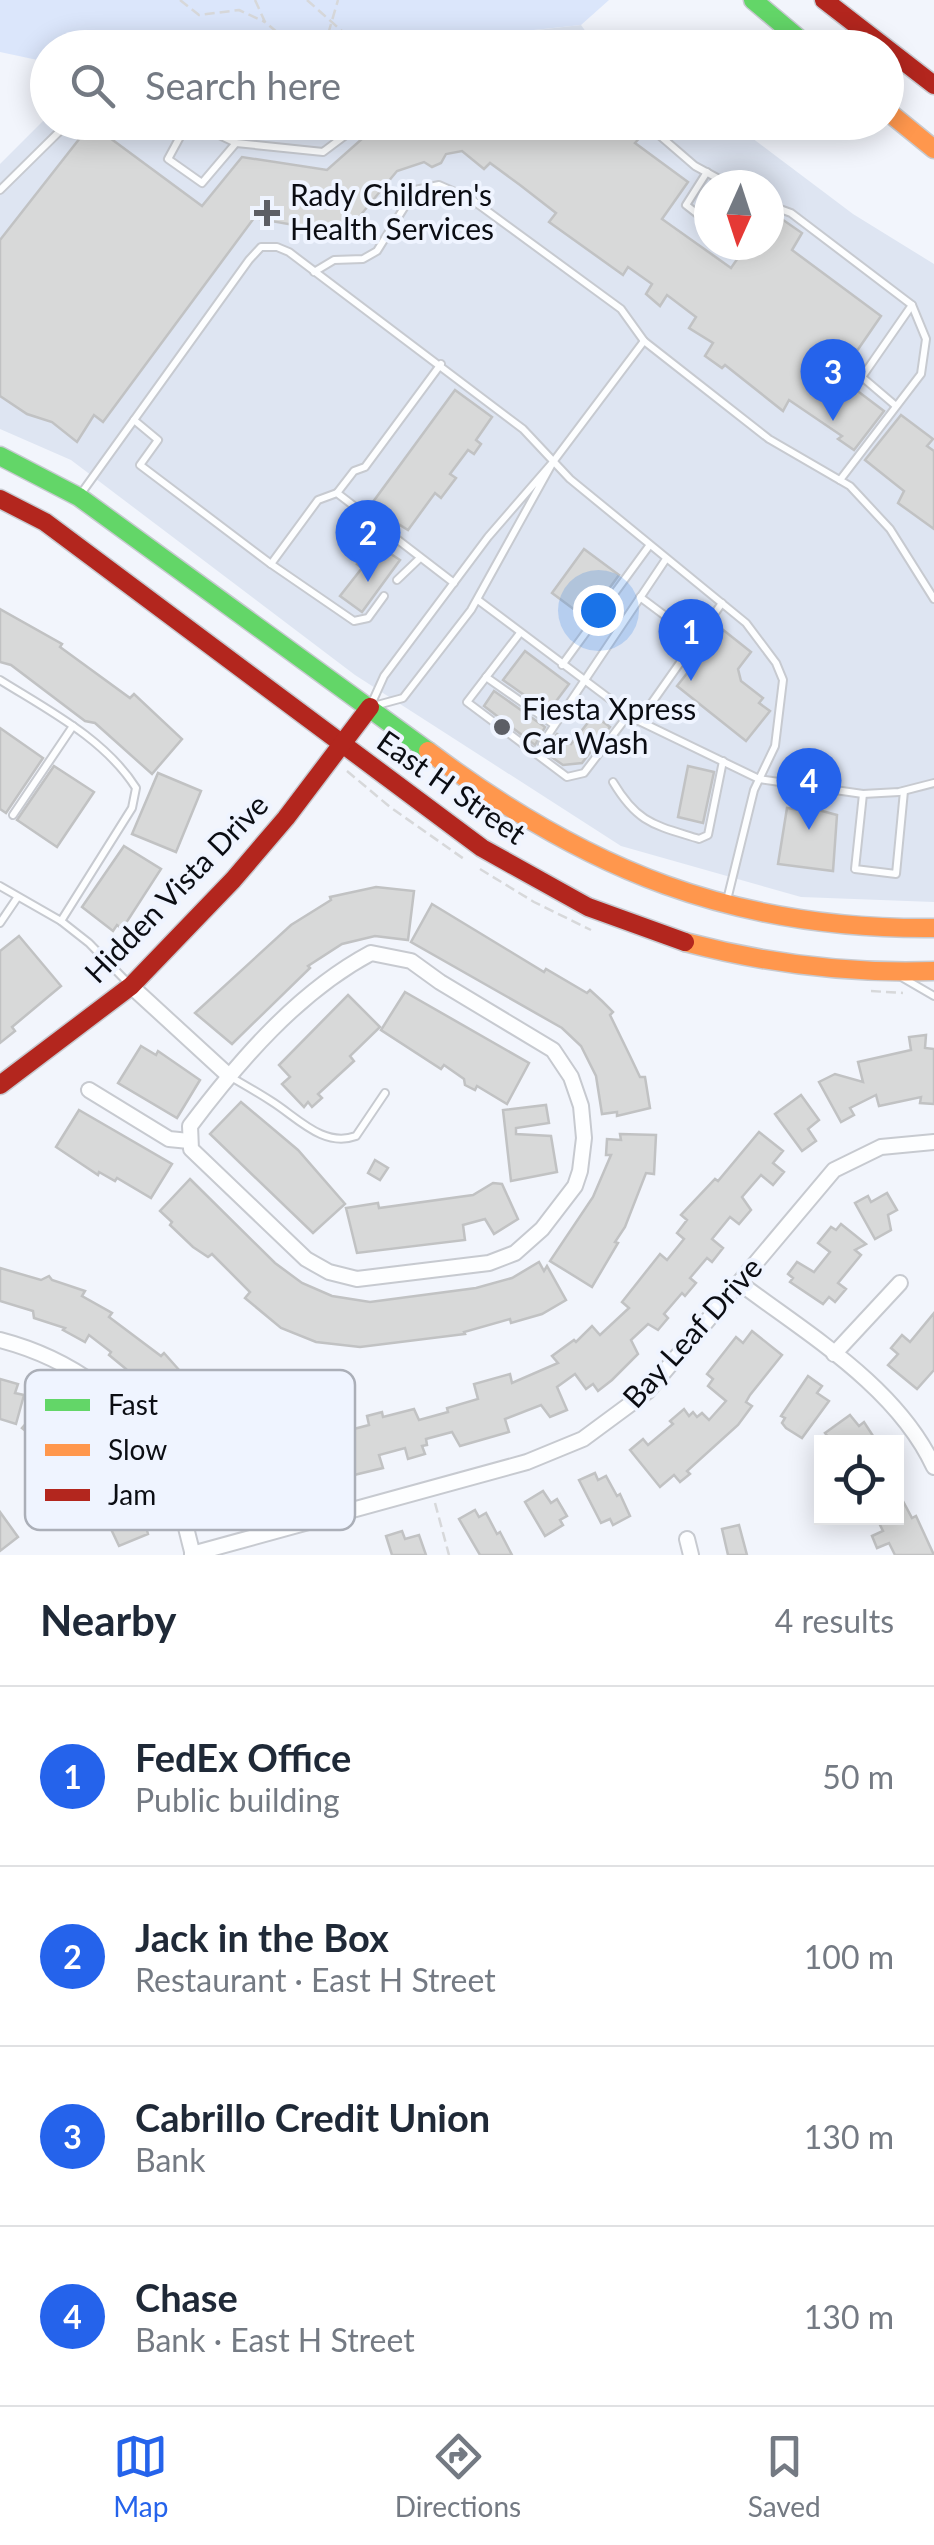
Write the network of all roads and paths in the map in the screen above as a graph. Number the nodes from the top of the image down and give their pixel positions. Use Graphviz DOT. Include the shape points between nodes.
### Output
graph roads {
  1 [pos="180,0"];
  2 [pos="254,0"];
  3 [pos="308,0"];
  4 [pos="338,0"];
  5 [pos="753,0"];
  6 [pos="824,0"];
  7 [pos="332,20"];
  8 [pos="264,22"];
  9 [pos="274,30"];
  10 [pos="329,30"];
  11 [pos="342,30"];
  12 [pos="789,30"];
  13 [pos="863,30"];
  14 [pos="904,61"];
  15 [pos="934,84"];
  16 [pos="904,125"];
  17 [pos="51,140"];
  18 [pos="179,140"];
  19 [pos="231,140"];
  20 [pos="340,140"];
  21 [pos="667,140"];
  22 [pos="236,142"];
  23 [pos="933,149"];
  24 [pos="704,170"];
  25 [pos="0,190"];
  26 [pos="694,192"];
  27 [pos="784,210"];
  28 [pos="694,211"];
  29 [pos="314,272"];
  30 [pos="912,305"];
  31 [pos="644,341"];
  32 [pos="440,364"];
  33 [pos="896,406"];
  34 [pos="134,420"];
  35 [pos="0,456"];
  36 [pos="554,462"];
  37 [pos="840,480"];
  38 [pos="336,493"];
  39 [pos="78,497"];
  40 [pos="0,500"];
  41 [pos="649,546"];
  42 [pos="420,558"];
  43 [pos="666,558"];
  44 [pos="271,564"];
  45 [pos="397,580"];
  46 [pos="454,584"];
  47 [pos="384,596"];
  48 [pos="640,596"];
  49 [pos="934,599"];
  50 [pos="478,600"];
  51 [pos="722,603"];
  52 [pos="520,633"];
  53 [pos="696,639"];
  54 [pos="562,665"];
  55 [pos="486,677"];
  56 [pos="0,680"];
  57 [pos="584,680"];
  58 [pos="370,707"];
  59 [pos="629,714"];
  60 [pos="639,721"];
  61 [pos="553,724"];
  62 [pos="73,726"];
  63 [pos="542,744"];
  64 [pos="343,745"];
  65 [pos="722,761"];
  66 [pos="759,779"];
  67 [pos="613,782"];
  68 [pos="934,783"];
  69 [pos="904,791"];
  70 [pos="862,794"];
  71 [pos="13,815"];
  72 [pos="0,886"];
  73 [pos="17,898"];
  74 [pos="726,906"];
  75 [pos="61,920"];
  76 [pos="0,922"];
  77 [pos="934,928"];
  78 [pos="894,972"];
  79 [pos="934,972"];
  80 [pos="131,986"];
  81 [pos="934,996"];
  82 [pos="228,1075"];
  83 [pos="0,1085"];
  84 [pos="89,1090"];
  85 [pos="385,1093"];
  86 [pos="189,1141"];
  87 [pos="934,1142"];
  88 [pos="741,1284"];
  89 [pos="900,1284"];
  90 [pos="0,1340"];
  91 [pos="834,1354"];
  92 [pos="72,1370"];
  93 [pos="934,1467"];
  94 [pos="435,1504"];
  95 [pos="355,1509"];
  96 [pos="186,1530"];
  97 [pos="280,1530"];
  98 [pos="687,1539"];
  99 [pos="193,1554"];
  100 [pos="449,1555"];
  101 [pos="691,1555"];
  1 -- 8 [label="path" via="199,15 239,10"];
  2 -- 8 [label="path"];
  3 -- 7 [label="path"];
  4 -- 7 [label="path"];
  5 -- 12 [label="main road"];
  6 -- 13 [label="main road"];
  7 -- 10 [label="path"];
  7 -- 11 [label="path"];
  8 -- 9 [label="path"];
  14 -- 15 [label="main road"];
  16 -- 23 [label="main road"];
  17 -- 25 [label="lane"];
  18 -- 22 [label="lane" via="168,159 202,183"];
  19 -- 22 [label="lane"];
  20 -- 22 [label="lane" via="324,152"];
  21 -- 24 [label="lane"];
  26 -- 28 [label="lane" via="686,205"];
  27 -- 30 [label="lane"];
  29 -- 31 [label="lane" via="334,260 363,260 377,251 415,190 439,185 471,200 621,309"];
  29 -- 32 [label="lane"];
  29 -- 34 [label="lane" via="289,252 261,247"];
  30 -- 33 [label="lane" via="926,340 921,374"];
  30 -- 33 [label="lane" via="862,376"];
  31 -- 36 [label="lane"];
  31 -- 37 [label="lane" via="769,438"];
  32 -- 36 [label="lane"];
  32 -- 38 [label="lane" via="366,468 354,471"];
  33 -- 37 [label="lane"];
  34 -- 39 [label="lane"];
  34 -- 44 [label="lane" via="158,440 140,465"];
  35 -- 39 [label="main road, East H Street"];
  36 -- 41 [label="lane"];
  36 -- 46 [label="lane"];
  36 -- 50 [label="lane"];
  37 -- 49 [label="lane" via="890,529"];
  38 -- 42 [label="lane"];
  38 -- 44 [label="lane" via="318,500"];
  39 -- 58 [label="main road, East H Street"];
  40 -- 64 [label="main road, East H Street" via="45,522"];
  41 -- 43 [label="lane"];
  41 -- 54 [label="lane"];
  42 -- 45 [label="lane"];
  42 -- 46 [label="lane"];
  43 -- 48 [label="lane"];
  43 -- 51 [label="lane"];
  44 -- 47 [label="lane" via="354,621 368,618"];
  46 -- 58 [label="lane" via="384,676"];
  48 -- 53 [label="lane"];
  48 -- 57 [label="lane"];
  50 -- 52 [label="lane"];
  50 -- 58 [label="lane" via="403,698"];
  51 -- 53 [label="lane"];
  51 -- 66 [label="lane" via="762,642 783,680 775,746"];
  52 -- 54 [label="lane"];
  52 -- 55 [label="lane"];
  53 -- 60 [label="lane"];
  54 -- 57 [label="lane"];
  55 -- 59 [label="lane" via="467,702 567,777 584,773"];
  55 -- 61 [label="lane"];
  56 -- 62 [label="lane"];
  57 -- 59 [label="lane"];
  57 -- 61 [label="lane"];
  58 -- 64 [label="main road, Hidden Vista Drive"];
  58 -- 74 [label="main road, East H Street" via="542,830 636,876"];
  59 -- 60 [label="lane"];
  60 -- 65 [label="lane"];
  61 -- 63 [label="lane"];
  62 -- 71 [label="lane"];
  62 -- 75 [label="lane" via="123,767 136,788 132,808"];
  64 -- 78 [label="main road, East H Street" via="482,848 600,912 666,938 755,959"];
  64 -- 80 [label="main road, Hidden Vista Drive" via="233,880"];
  65 -- 66 [label="lane"];
  65 -- 67 [label="lane" via="708,835 699,840 632,812"];
  66 -- 70 [label="lane"];
  66 -- 74 [label="lane"];
  68 -- 69 [label="lane"];
  69 -- 70 [label="lane"];
  69 -- 70 [label="lane" via="896,874 855,869"];
  72 -- 73 [label="lane"];
  73 -- 75 [label="lane"];
  73 -- 76 [label="lane"];
  74 -- 77 [label="main road, East H Street" via="809,924"];
  75 -- 80 [label="lane"];
  78 -- 79 [label="main road, East H Street"];
  78 -- 81 [label="lane"];
  80 -- 82 [label="street"];
  80 -- 83 [label="main road, Hidden Vista Drive"];
  82 -- 85 [label="lane" via="307,1129 340,1138 356,1136"];
  82 -- 86 [label="street" via="190,1126"];
  82 -- 86 [label="street" via="346,966 371,953 411,961 554,1050 581,1106 580,1170 542,1230 516,1252 489,1263 357,1279 306,1259"];
  84 -- 86 [label="street" via="169,1139"];
  87 -- 88 [label="street, Bay Leaf Drive" via="882,1147 834,1170"];
  88 -- 91 [label="street"];
  88 -- 95 [label="street, Bay Leaf Drive" via="648,1391 606,1425 527,1462"];
  89 -- 91 [label="street"];
  90 -- 92 [label="street"];
  91 -- 93 [label="street" via="901,1415"];
  94 -- 100 [label="path"];
  96 -- 99 [label="street"];
  97 -- 99 [label="street, Bay Leaf Drive"];
  98 -- 101 [label="street"];
}
